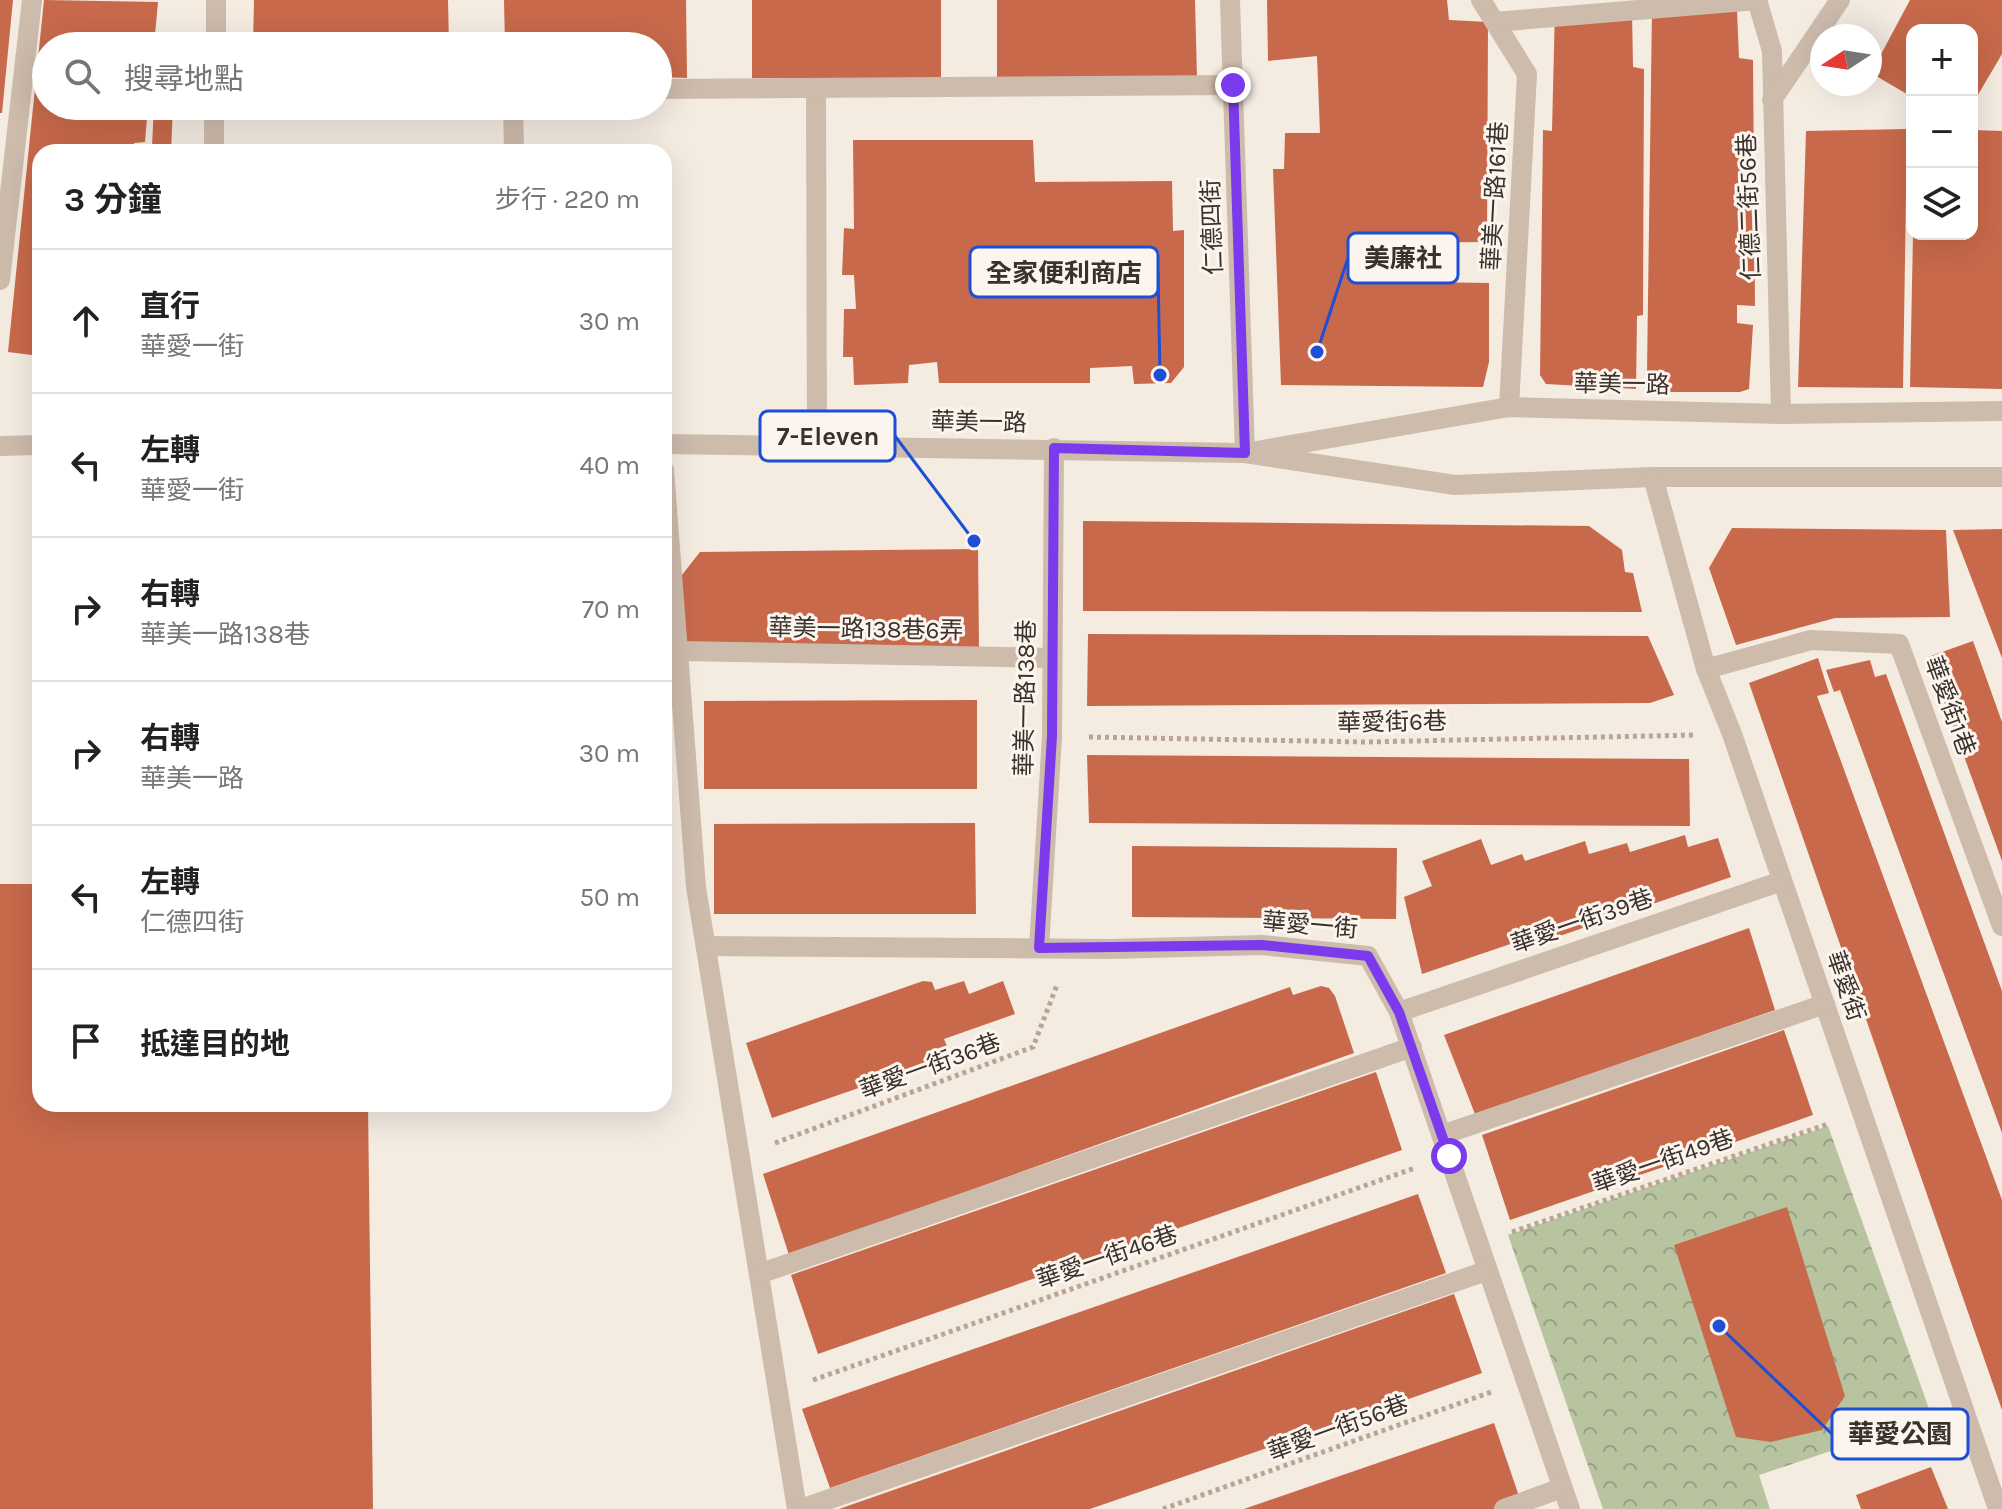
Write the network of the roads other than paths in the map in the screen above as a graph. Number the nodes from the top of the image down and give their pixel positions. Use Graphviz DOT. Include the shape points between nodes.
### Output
graph roads {
  1 [pos="32,0"];
  2 [pos="216,0"];
  3 [pos="1230,0"];
  4 [pos="1481,0"];
  5 [pos="1757,0"];
  6 [pos="1840,0"];
  7 [pos="1495,22"];
  8 [pos="216,32"];
  9 [pos="1233,85"];
  10 [pos="816,88"];
  11 [pos="672,89"];
  12 [pos="1772,100"];
  13 [pos="214,120"];
  14 [pos="513,120"];
  15 [pos="214,144"];
  16 [pos="514,144"];
  17 [pos="0,280"];
  18 [pos="1509,407"];
  19 [pos="2002,411"];
  20 [pos="1781,414"];
  21 [pos="672,444"];
  22 [pos="32,445"];
  23 [pos="0,446"];
  24 [pos="817,446"];
  25 [pos="1054,448"];
  26 [pos="1245,453"];
  27 [pos="1653,477"];
  28 [pos="2002,477"];
  29 [pos="672,573"];
  30 [pos="678,651"];
  31 [pos="1052,658"];
  32 [pos="1706,669"];
  33 [pos="1782,881"];
  34 [pos="2002,926"];
  35 [pos="706,946"];
  36 [pos="1039,948"];
  37 [pos="1825,1004"];
  38 [pos="1399,1012"];
  39 [pos="1412,1047"];
  40 [pos="1442,1135"];
  41 [pos="1486,1271"];
  42 [pos="759,1274"];
  43 [pos="1993,1470"];
  44 [pos="1562,1488"];
  45 [pos="799,1509"];
  46 [pos="1504,1509"];
  47 [pos="1570,1509"];
  48 [pos="1998,1509"];
  1 -- 17 [label="street"];
  2 -- 8 [label="street"];
  3 -- 9 [label="street, 仁德四街"];
  4 -- 7 [label="street, 華美一路161巷"];
  5 -- 7 [label="street"];
  5 -- 12 [label="street, 仁德二街56巷" via="1772,51"];
  6 -- 12 [label="street"];
  7 -- 18 [label="street, 華美一路161巷" via="1527,74"];
  9 -- 10 [label="street"];
  9 -- 26 [label="street, 仁德四街"];
  10 -- 11 [label="street"];
  10 -- 24 [label="street"];
  12 -- 20 [label="street, 仁德二街56巷"];
  13 -- 15 [label="street"];
  14 -- 16 [label="street"];
  18 -- 20 [label="street, 華美一路"];
  18 -- 26 [label="street, 華美一路"];
  19 -- 20 [label="street, 華美一路"];
  21 -- 24 [label="street, 華美一路"];
  22 -- 23 [label="street"];
  24 -- 25 [label="street, 華美一路"];
  25 -- 26 [label="street, 華美一路"];
  25 -- 31 [label="street, 華美一路138巷"];
  26 -- 27 [label="street, 華美一路" via="1455,485"];
  27 -- 28 [label="street, 華美一路"];
  27 -- 32 [label="street, 華愛街"];
  29 -- 30 [label="street"];
  30 -- 31 [label="street, 華美一路138巷6弄"];
  30 -- 35 [label="street" via="696,887"];
  31 -- 36 [label="street, 華美一路138巷"];
  32 -- 33 [label="street, 華愛街"];
  32 -- 34 [label="street, 華愛街1巷" via="1811,640 1899,644"];
  33 -- 37 [label="street, 華愛街"];
  33 -- 38 [label="street, 華愛一街39巷"];
  35 -- 36 [label="street, 華愛一街"];
  35 -- 42 [label="street"];
  36 -- 38 [label="street, 華愛一街" via="1262,945 1368,956"];
  37 -- 40 [label="street"];
  37 -- 43 [label="street, 華愛街"];
  38 -- 39 [label="street, 華愛一街"];
  39 -- 40 [label="street, 華愛一街"];
  39 -- 42 [label="street"];
  40 -- 41 [label="street, 華愛一街"];
  41 -- 44 [label="street, 華愛一街"];
  41 -- 45 [label="street"];
  42 -- 45 [label="street"];
  43 -- 48 [label="street, 華愛街"];
  44 -- 46 [label="street"];
  44 -- 47 [label="street, 華愛一街"];
}
